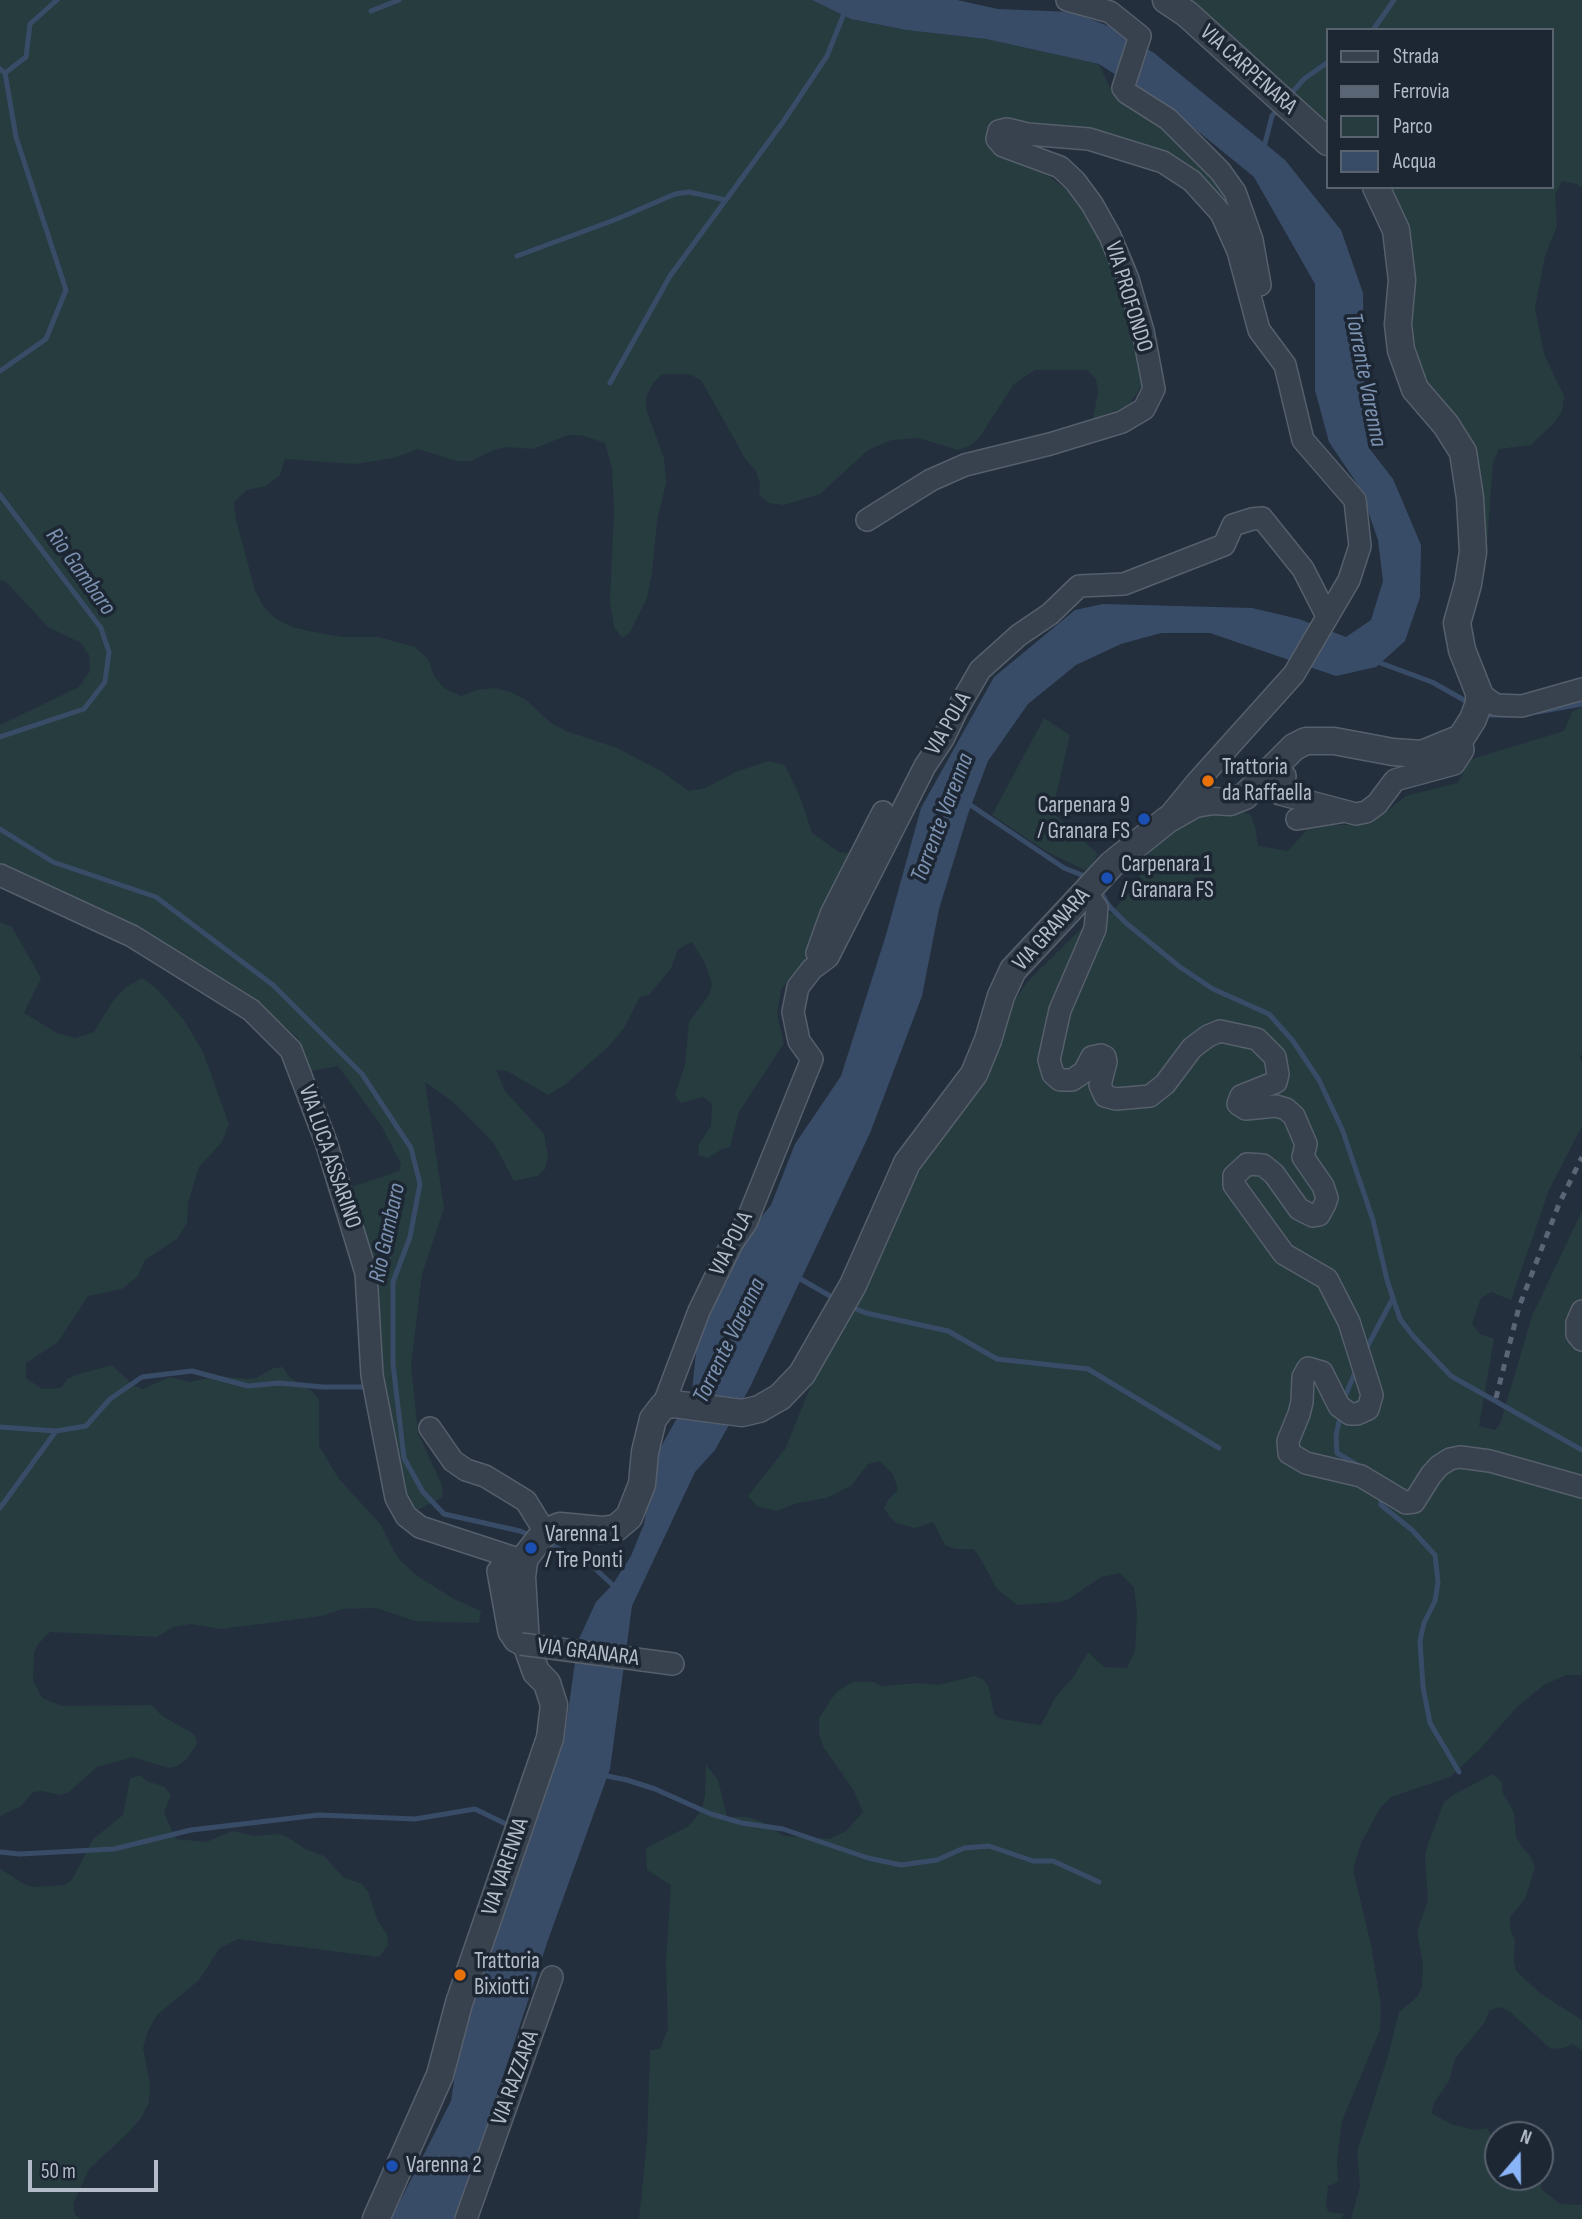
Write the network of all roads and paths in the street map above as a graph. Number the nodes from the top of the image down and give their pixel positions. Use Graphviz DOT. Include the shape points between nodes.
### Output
graph roads {
  1 [pos="1067,0"];
  2 [pos="1166,0"];
  3 [pos="1326,140"];
  4 [pos="1377,189"];
  5 [pos="1278,355"];
  6 [pos="1333,473"];
  7 [pos="867,520"];
  8 [pos="1327,615"];
  9 [pos="1582,689"];
  10 [pos="1473,713"];
  11 [pos="1285,776"];
  12 [pos="1346,811"];
  13 [pos="883,812"];
  14 [pos="1297,819"];
  15 [pos="1167,820"];
  16 [pos="0,875"];
  17 [pos="1086,892"];
  18 [pos="812,968"];
  19 [pos="1582,1311"];
  20 [pos="1582,1340"];
  21 [pos="668,1405"];
  22 [pos="430,1428"];
  23 [pos="1582,1488"];
  24 [pos="545,1532"];
  25 [pos="526,1558"];
  26 [pos="524,1616"];
  27 [pos="673,1664"];
  28 [pos="552,1977"];
  29 [pos="376,2219"];
  30 [pos="466,2219"];
  1 -- 5 [label="street, VIA PROFONDO" via="1110,12 1140,36 1123,88 1176,126 1235,192 1252,240 1261,296"];
  2 -- 3 [label="street, VIA CARPENARA"];
  4 -- 10 [label="street" via="1396,230 1402,280 1401,350 1415,389 1463,452 1473,552 1457,623"];
  5 -- 6 [label="street, VIA PROFONDO" via="1285,365 1303,440"];
  5 -- 7 [label="street, VIA PROFONDO" via="1259,330 1238,251 1221,213 1192,181 1163,162 1089,139 1007,128 999,131 997,139 1003,146 1060,167 1091,204 1128,279 1154,389 1144,409 1122,422 965,465 931,480"];
  6 -- 8 [label="street, VIA GRANARA" via="1355,500 1360,546 1349,580"];
  8 -- 15 [label="street, VIA GRANARA" via="1294,674"];
  8 -- 18 [label="street, VIA POLA" via="1303,569 1262,518 1233,525 1224,545 1124,584 1079,586 981,670 925,766 828,957"];
  9 -- 10 [label="street" via="1522,706 1496,705"];
  10 -- 12 [label="street" via="1463,750 1454,764 1395,780 1366,812"];
  10 -- 15 [label="street" via="1435,750 1415,754 1306,741 1294,747 1245,796 1230,802 1195,804"];
  11 -- 12 [label="street" via="1280,794"];
  12 -- 14 [label="street"];
  13 -- 18 [label="street, VIA POLA" via="831,914"];
  15 -- 17 [label="street, VIA GRANARA" via="1112,864"];
  16 -- 25 [label="street, VIA LUCA ASSARINO" via="132,936 251,1010 292,1050 366,1273 372,1375 396,1498 406,1516 420,1527"];
  17 -- 21 [label="street, VIA GRANARA" via="1013,970 974,1074 907,1163 853,1285 802,1374 780,1397 742,1413"];
  17 -- 23 [label="street" via="1097,908 1095,929 1060,1010 1049,1059 1053,1074 1060,1080 1072,1080 1084,1072 1092,1057 1101,1055 1106,1062 1100,1085 1105,1096 1150,1096 1208,1036 1220,1031 1257,1039 1275,1058 1276,1082 1241,1096 1238,1104 1246,1109 1276,1106 1294,1115 1306,1144 1303,1157 1323,1186 1327,1198 1319,1215 1313,1216 1291,1201 1274,1174 1262,1165 1247,1164 1234,1177 1234,1185 1284,1254 1327,1279 1349,1322 1372,1395 1368,1409 1350,1414 1339,1406 1322,1372 1308,1368 1288,1441 1289,1453 1306,1463 1361,1476 1406,1503 1414,1502 1439,1466 1460,1457 1490,1461"];
  18 -- 21 [label="street, VIA POLA" via="798,987 793,1012 799,1041 813,1059 746,1223 703,1302"];
  19 -- 20 [label="street" via="1577,1334"];
  21 -- 24 [label="street" via="653,1419 642,1484 629,1517 617,1528 560,1526"];
  22 -- 24 [label="street" via="453,1461 526,1501"];
  24 -- 25 [label="street"];
  25 -- 26 [label="street, VIA VARENNA"];
  26 -- 27 [label="street, VIA GRANARA, bridge" via="514,1612 506,1569 501,1568 509,1632 521,1644"];
  26 -- 29 [label="street, VIA VARENNA" via="526,1644 554,1705 550,1738 459,2003 440,2075"];
  28 -- 30 [label="street, VIA RAZZARA"];
}
